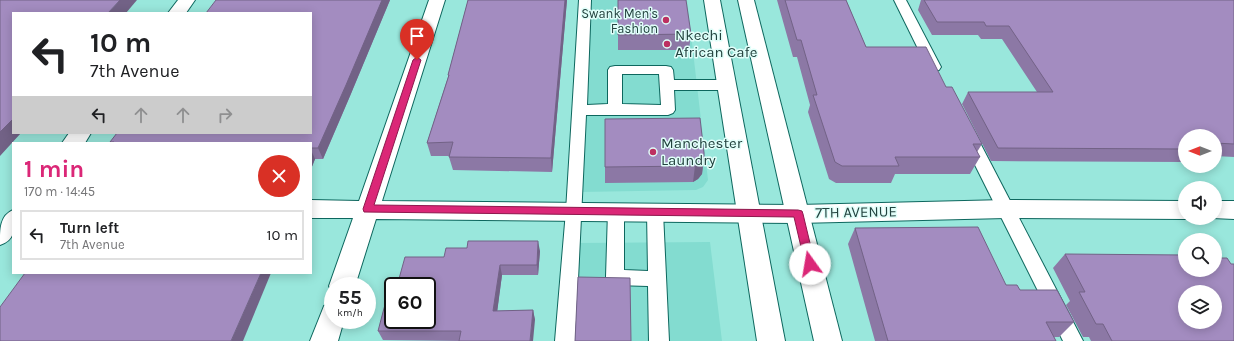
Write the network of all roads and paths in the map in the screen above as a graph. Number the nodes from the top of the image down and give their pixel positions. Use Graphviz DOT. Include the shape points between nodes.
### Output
graph roads {
  1 [pos="187,0"];
  2 [pos="437,0"];
  3 [pos="585,0"];
  4 [pos="712,0"];
  5 [pos="746,0"];
  6 [pos="900,0"];
  7 [pos="178,12"];
  8 [pos="942,84"];
  9 [pos="667,85"];
  10 [pos="728,85"];
  11 [pos="614,109"];
  12 [pos="579,110"];
  13 [pos="963,126"];
  14 [pos="80,134"];
  15 [pos="74,142"];
  16 [pos="0,207"];
  17 [pos="12,207"];
  18 [pos="312,209"];
  19 [pos="368,209"];
  20 [pos="1006,209"];
  21 [pos="1178,210"];
  22 [pos="1222,210"];
  23 [pos="1234,210"];
  24 [pos="574,211"];
  25 [pos="616,211"];
  26 [pos="655,212"];
  27 [pos="750,213"];
  28 [pos="798,214"];
  29 [pos="12,220"];
  30 [pos="0,235"];
  31 [pos="345,277"];
  32 [pos="657,279"];
  33 [pos="328,329"];
  34 [pos="324,341"];
  35 [pos="565,341"];
  36 [pos="659,341"];
  37 [pos="771,341"];
  38 [pos="828,341"];
  39 [pos="1073,341"];
  1 -- 7 [label="street"];
  2 -- 19 [label="street"];
  3 -- 12 [label="lane"];
  4 -- 10 [label="street"];
  5 -- 28 [label="street"];
  6 -- 8 [label="lane"];
  9 -- 10 [label="lane"];
  9 -- 11 [label="lane" via="668,110"];
  9 -- 11 [label="lane" via="666,70 615,70"];
  10 -- 27 [label="street"];
  11 -- 12 [label="lane"];
  12 -- 24 [label="lane"];
  13 -- 20 [label="lane"];
  14 -- 15 [label="street"];
  16 -- 17 [label="street"];
  18 -- 19 [label="street, 7TH AVENUE"];
  19 -- 24 [label="street, 7TH AVENUE"];
  19 -- 31 [label="street"];
  20 -- 21 [label="street, 7TH AVENUE"];
  20 -- 28 [label="street, 7TH AVENUE"];
  20 -- 39 [label="lane"];
  22 -- 23 [label="street"];
  24 -- 25 [label="street, 7TH AVENUE"];
  24 -- 35 [label="lane"];
  25 -- 26 [label="street, 7TH AVENUE"];
  25 -- 32 [label="lane" via="615,278"];
  26 -- 27 [label="street, 7TH AVENUE"];
  26 -- 32 [label="lane"];
  27 -- 28 [label="street, 7TH AVENUE"];
  27 -- 37 [label="street"];
  28 -- 38 [label="street"];
  29 -- 30 [label="street"];
  32 -- 36 [label="lane"];
  33 -- 34 [label="street"];
}
